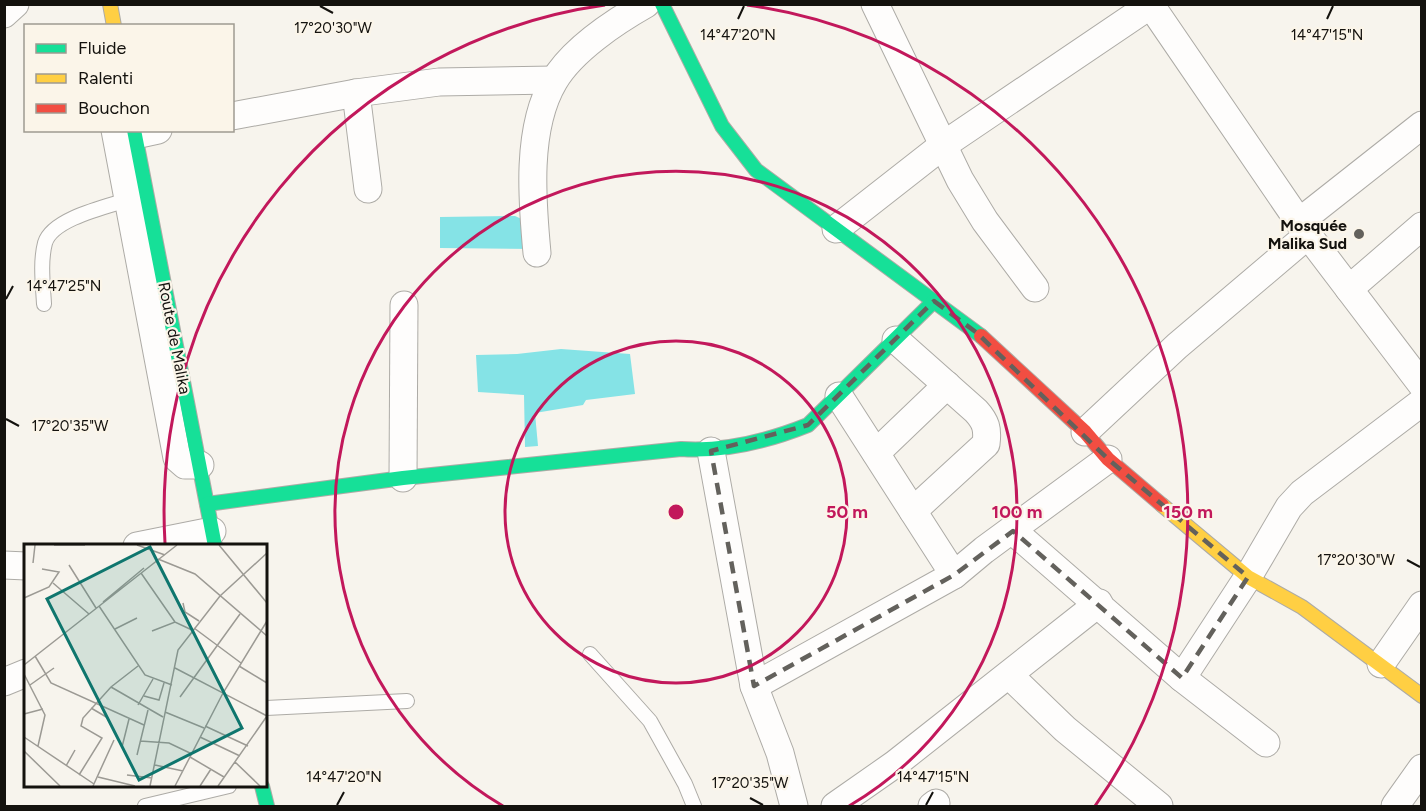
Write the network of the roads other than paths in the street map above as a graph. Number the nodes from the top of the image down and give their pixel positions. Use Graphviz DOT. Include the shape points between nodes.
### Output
graph roads {
  1 [pos="15,4"];
  2 [pos="110,4"];
  3 [pos="646,4"];
  4 [pos="662,4"];
  5 [pos="875,4"];
  6 [pos="1151,5"];
  7 [pos="4,14"];
  8 [pos="114,24"];
  9 [pos="554,80"];
  10 [pos="356,93"];
  11 [pos="234,116"];
  12 [pos="1422,125"];
  13 [pos="136,132"];
  14 [pos="942,146"];
  15 [pos="369,189"];
  16 [pos="127,200"];
  17 [pos="1422,226"];
  18 [pos="1304,228"];
  19 [pos="836,229"];
  20 [pos="537,253"];
  21 [pos="1035,288"];
  22 [pos="1349,290"];
  23 [pos="934,301"];
  24 [pos="44,304"];
  25 [pos="404,305"];
  26 [pos="896,340"];
  27 [pos="947,385"];
  28 [pos="1422,385"];
  29 [pos="839,396"];
  30 [pos="1422,402"];
  31 [pos="1085,432"];
  32 [pos="711,451"];
  33 [pos="876,453"];
  34 [pos="1108,459"];
  35 [pos="200,465"];
  36 [pos="403,478"];
  37 [pos="207,504"];
  38 [pos="913,511"];
  39 [pos="1013,531"];
  40 [pos="214,538"];
  41 [pos="156,544"];
  42 [pos="4,565"];
  43 [pos="24,566"];
  44 [pos="954,575"];
  45 [pos="1248,577"];
  46 [pos="1099,603"];
  47 [pos="1422,605"];
  48 [pos="590,654"];
  49 [pos="1381,664"];
  50 [pos="24,674"];
  51 [pos="1009,675"];
  52 [pos="1182,678"];
  53 [pos="4,682"];
  54 [pos="754,686"];
  55 [pos="1422,696"];
  56 [pos="407,701"];
  57 [pos="267,708"];
  58 [pos="1266,743"];
  59 [pos="1422,768"];
  60 [pos="225,787"];
  61 [pos="262,787"];
  62 [pos="145,807"];
  63 [pos="267,807"];
  64 [pos="694,807"];
  65 [pos="794,807"];
  66 [pos="835,807"];
  67 [pos="1159,807"];
  68 [pos="1395,807"];
  1 -- 7 [label="street"];
  2 -- 8 [label="street"];
  3 -- 9 [label="street" via="599,35"];
  4 -- 19 [label="street" via="722,126 739,150 756,170"];
  5 -- 14 [label="street"];
  6 -- 14 [label="street"];
  6 -- 18 [label="street"];
  9 -- 10 [label="street" via="439,82"];
  9 -- 20 [label="street" via="536,137 533,174"];
  10 -- 11 [label="street"];
  10 -- 15 [label="street"];
  12 -- 18 [label="street"];
  13 -- 16 [label="street"];
  13 -- 35 [label="street, Route de Malika"];
  14 -- 19 [label="street"];
  14 -- 21 [label="street" via="985,221"];
  16 -- 24 [label="lane" via="80,215 53,230 45,242"];
  16 -- 35 [label="street" via="177,458 185,465"];
  17 -- 22 [label="street"];
  18 -- 22 [label="street"];
  18 -- 31 [label="street"];
  19 -- 23 [label="street"];
  22 -- 28 [label="street"];
  23 -- 26 [label="street"];
  23 -- 31 [label="street" via="977,333"];
  25 -- 36 [label="street"];
  26 -- 27 [label="street"];
  26 -- 29 [label="street"];
  27 -- 33 [label="street"];
  27 -- 38 [label="street" via="985,420 986,444"];
  29 -- 32 [label="street" via="808,425"];
  29 -- 33 [label="street"];
  30 -- 45 [label="street" via="1302,493 1289,507"];
  31 -- 34 [label="street"];
  32 -- 36 [label="street" via="681,449"];
  32 -- 54 [label="street"];
  33 -- 38 [label="street"];
  34 -- 39 [label="street"];
  34 -- 45 [label="street"];
  35 -- 37 [label="street, Route de Malika"];
  36 -- 37 [label="street"];
  37 -- 40 [label="street, Route de Malika"];
  38 -- 44 [label="street"];
  39 -- 44 [label="street"];
  39 -- 46 [label="street"];
  40 -- 41 [label="street"];
  42 -- 43 [label="street"];
  44 -- 54 [label="street"];
  45 -- 49 [label="street" via="1302,607"];
  45 -- 52 [label="street"];
  46 -- 51 [label="street"];
  46 -- 52 [label="street"];
  47 -- 49 [label="street"];
  48 -- 64 [label="lane" via="650,721 686,784"];
  49 -- 55 [label="street"];
  50 -- 53 [label="street"];
  51 -- 66 [label="street"];
  51 -- 67 [label="street" via="1065,729"];
  52 -- 58 [label="street"];
  54 -- 65 [label="street" via="780,753"];
  56 -- 57 [label="lane"];
  59 -- 68 [label="street"];
  60 -- 62 [label="lane"];
  61 -- 63 [label="street"];
}
